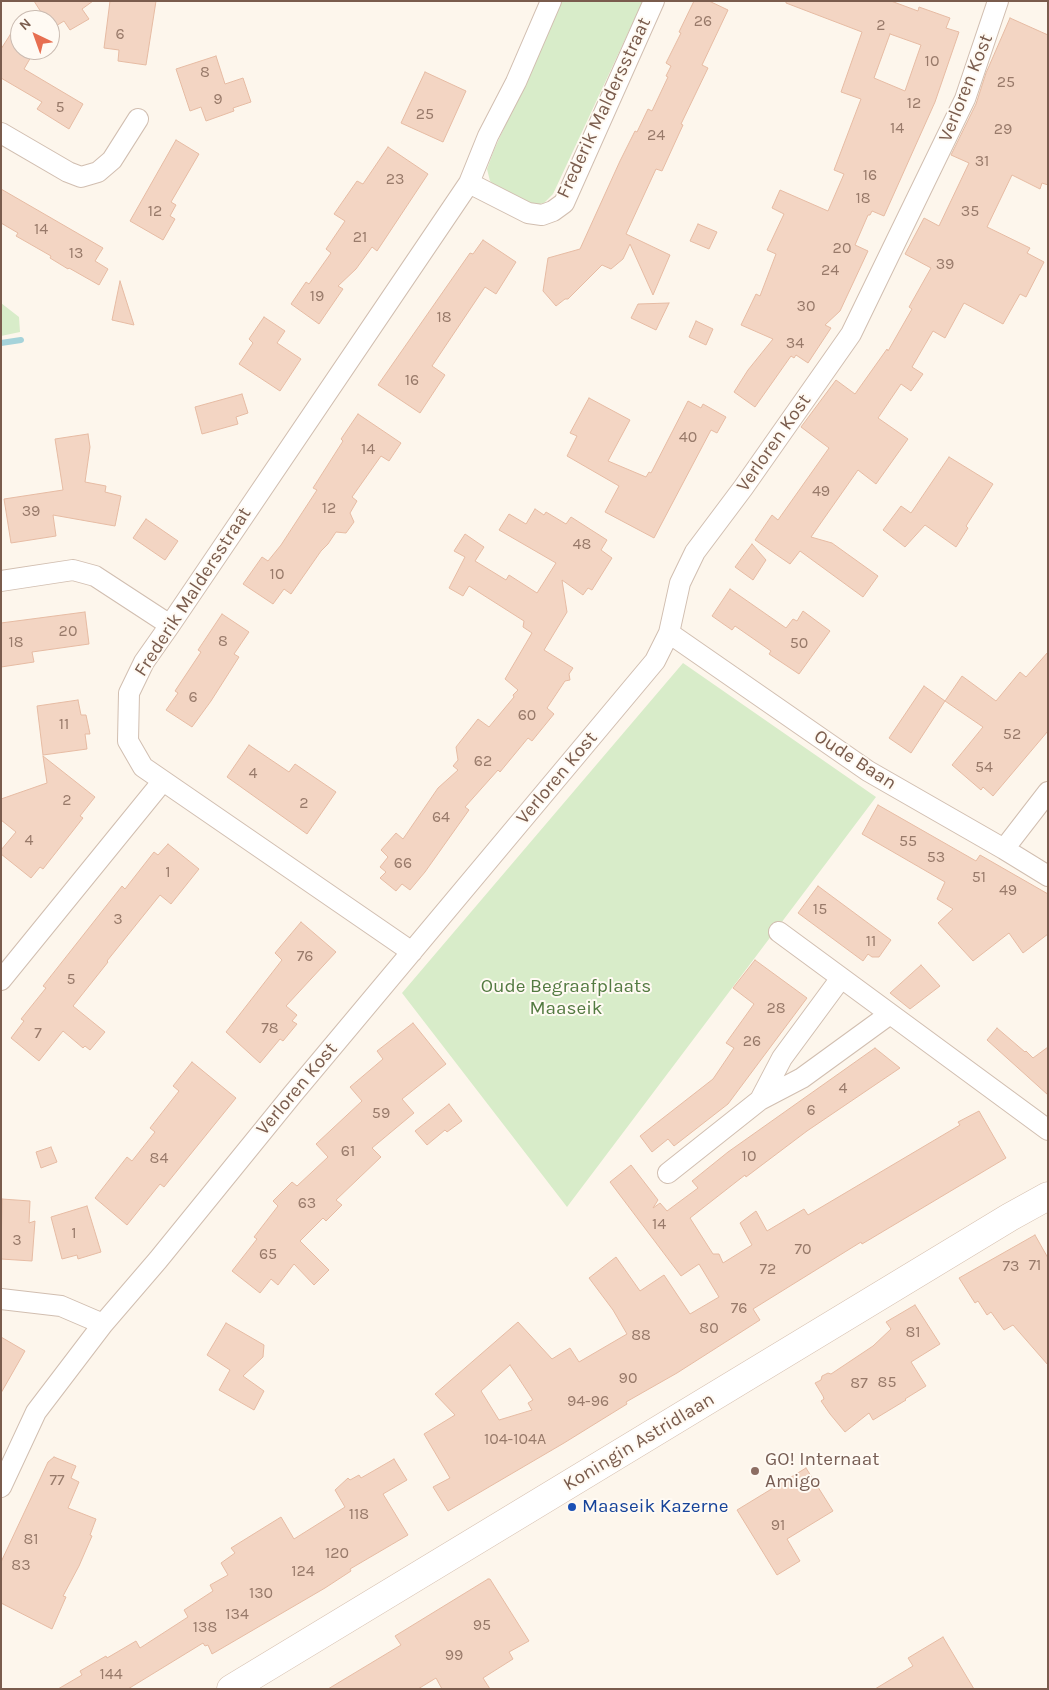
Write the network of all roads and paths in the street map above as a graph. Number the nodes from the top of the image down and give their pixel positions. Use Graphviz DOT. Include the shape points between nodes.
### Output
graph roads {
  1 [pos="551,1"];
  2 [pos="654,1"];
  3 [pos="998,1"];
  4 [pos="138,119"];
  5 [pos="1,133"];
  6 [pos="469,183"];
  7 [pos="1,581"];
  8 [pos="170,625"];
  9 [pos="669,633"];
  10 [pos="162,782"];
  11 [pos="1048,792"];
  12 [pos="1004,849"];
  13 [pos="1048,876"];
  14 [pos="779,932"];
  15 [pos="412,952"];
  16 [pos="841,978"];
  17 [pos="1,980"];
  18 [pos="890,1014"];
  19 [pos="760,1100"];
  20 [pos="1048,1130"];
  21 [pos="668,1173"];
  22 [pos="1048,1196"];
  23 [pos="1,1299"];
  24 [pos="103,1324"];
  25 [pos="1,1486"];
  26 [pos="232,1689"];
  1 -- 6 [label="street, Frederik Maldersstraat"];
  2 -- 6 [label="street, Frederik Maldersstraat" via="564,203 542,215 528,213"];
  3 -- 9 [label="street, Verloren Kost" via="965,99 851,334 694,552 680,583"];
  4 -- 5 [label="street" via="112,160 98,172 81,177"];
  6 -- 8 [label="street, Frederik Maldersstraat"];
  7 -- 8 [label="street" via="73,570 95,576"];
  8 -- 10 [label="street, Frederik Maldersstraat" via="144,662 129,693 128,741 142,767"];
  9 -- 12 [label="street, Oude Baan" via="868,771"];
  9 -- 15 [label="street, Verloren Kost" via="655,661"];
  10 -- 15 [label="street, Frederik Maldersstraat"];
  10 -- 17 [label="street"];
  11 -- 12 [label="street"];
  12 -- 13 [label="street, Oude Baan"];
  14 -- 16 [label="street"];
  15 -- 24 [label="street, Verloren Kost"];
  16 -- 18 [label="street"];
  16 -- 19 [label="street" via="782,1058"];
  18 -- 19 [label="street" via="802,1078"];
  18 -- 20 [label="street"];
  19 -- 21 [label="street"];
  22 -- 26 [label="main road, Koningin Astridlaan"];
  23 -- 24 [label="street" via="61,1306"];
  24 -- 25 [label="street, Verloren Kost" via="36,1412"];
}
